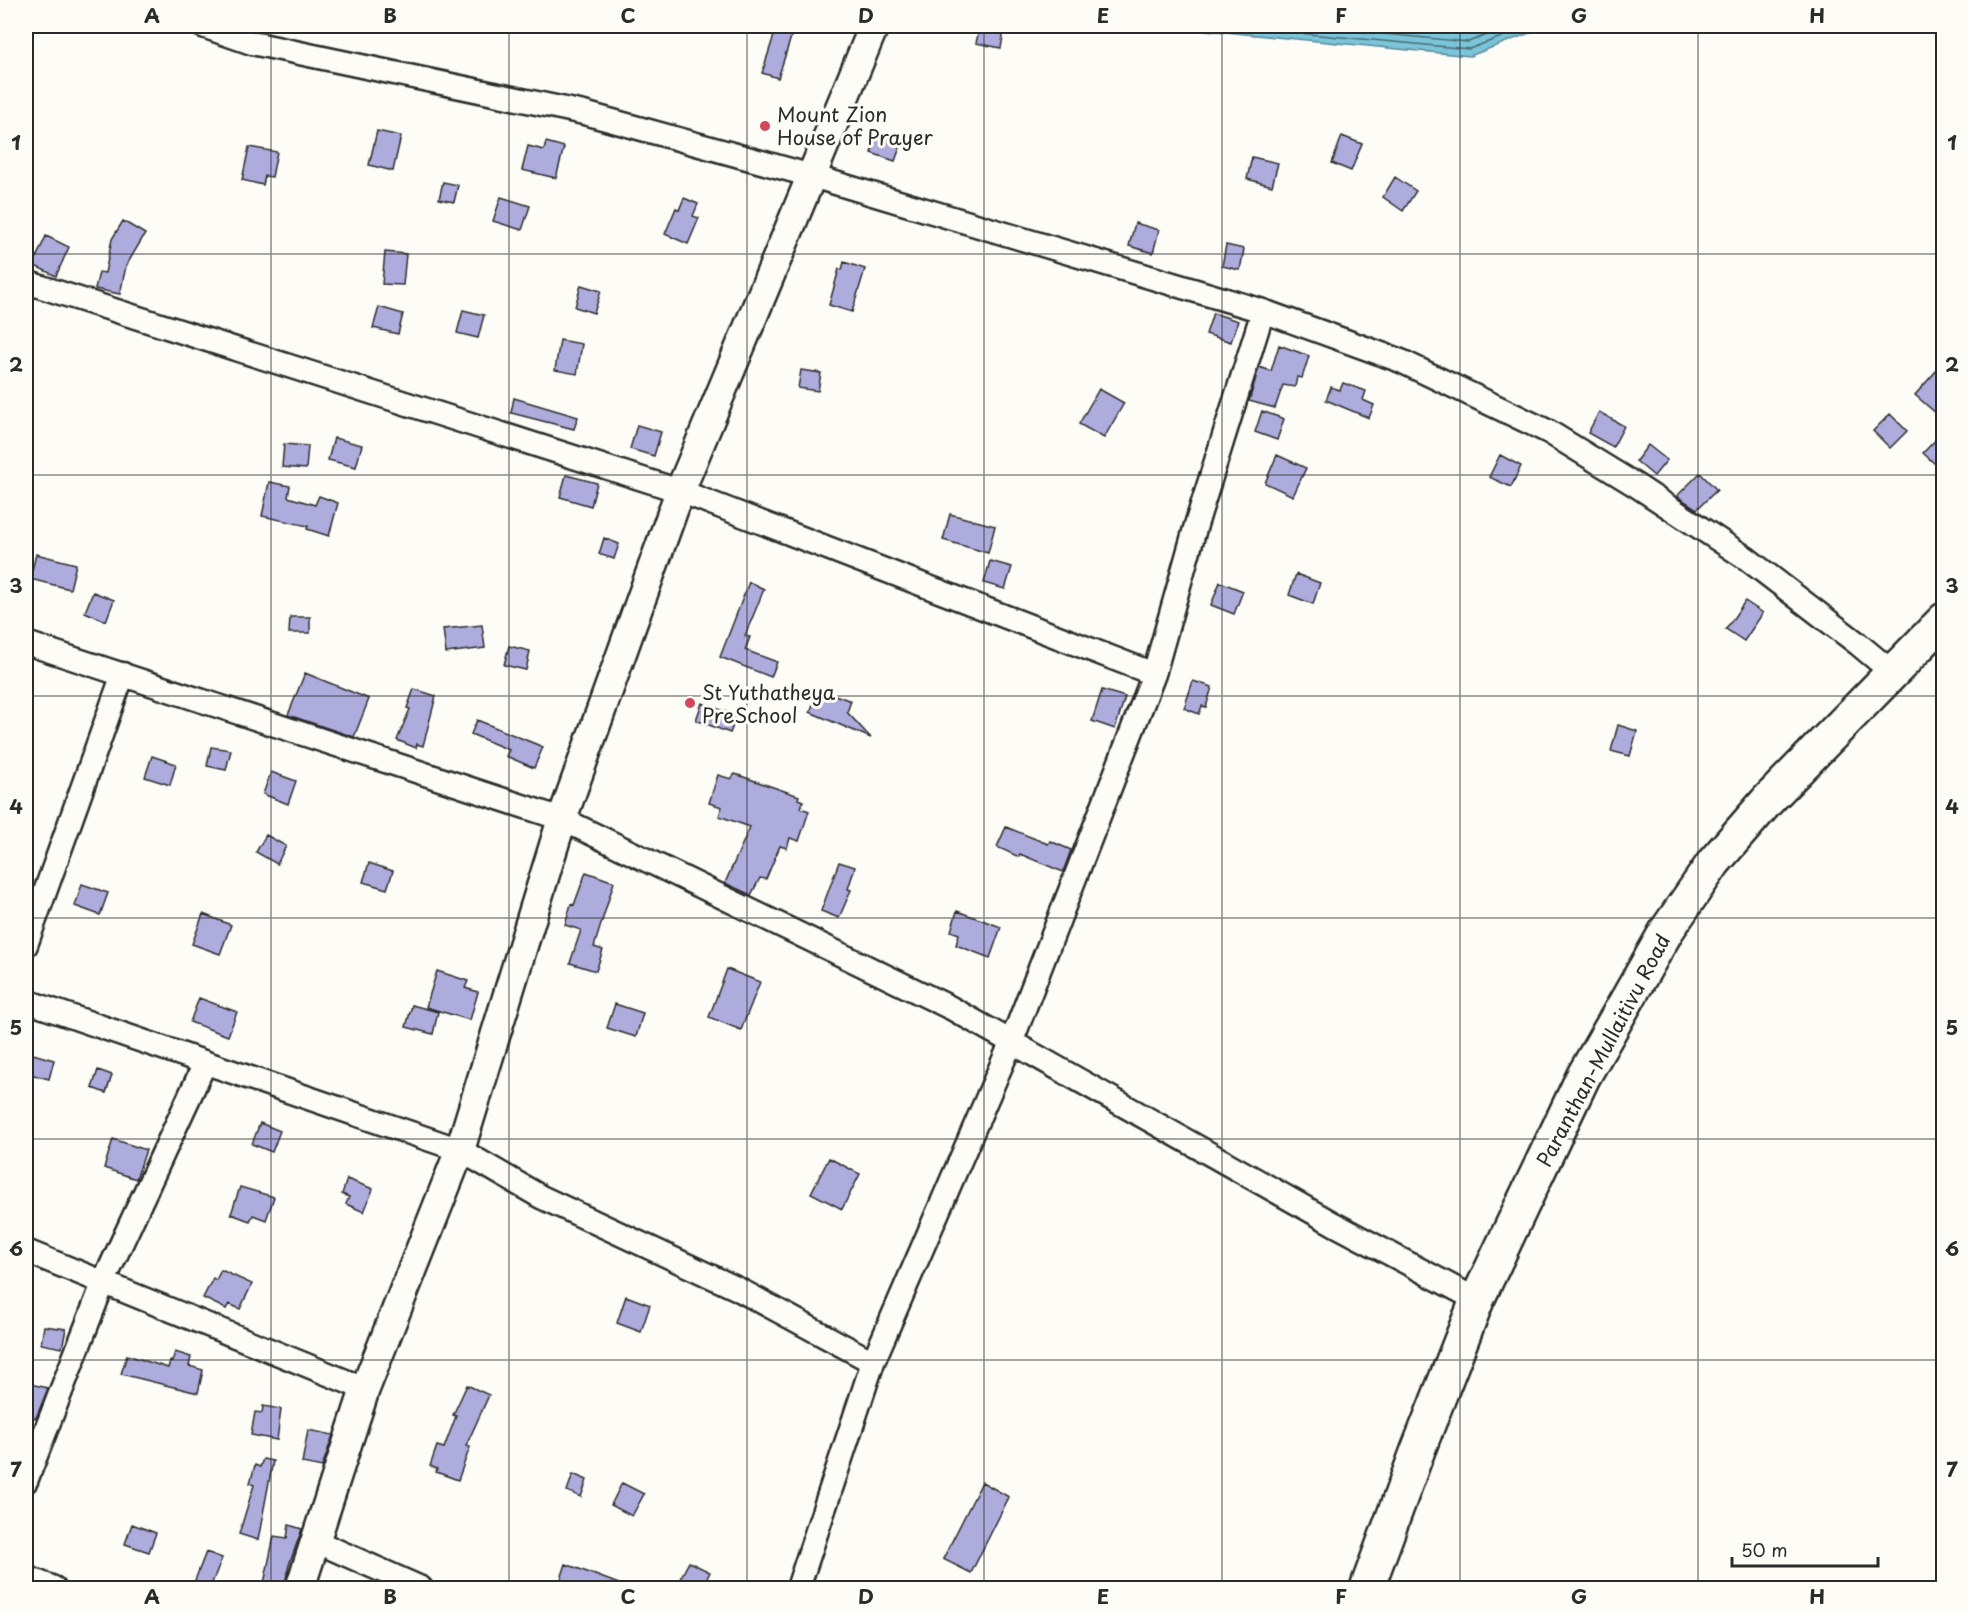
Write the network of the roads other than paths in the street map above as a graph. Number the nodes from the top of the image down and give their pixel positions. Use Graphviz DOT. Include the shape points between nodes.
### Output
graph roads {
  1 [pos="203,26"];
  2 [pos="874,26"];
  3 [pos="812,176"];
  4 [pos="26,282"];
  5 [pos="1263,312"];
  6 [pos="680,491"];
  7 [pos="1944,620"];
  8 [pos="26,643"];
  9 [pos="123,674"];
  10 [pos="1154,674"];
  11 [pos="1893,674"];
  12 [pos="562,819"];
  13 [pos="26,945"];
  14 [pos="26,1001"];
  15 [pos="1011,1043"];
  16 [pos="205,1063"];
  17 [pos="460,1150"];
  18 [pos="26,1251"];
  19 [pos="104,1281"];
  20 [pos="1477,1300"];
  21 [pos="873,1362"];
  22 [pos="365,1389"];
  23 [pos="26,1482"];
  24 [pos="315,1541"];
  25 [pos="26,1577"];
  26 [pos="54,1588"];
  27 [pos="300,1588"];
  28 [pos="421,1588"];
  29 [pos="798,1588"];
  30 [pos="1367,1588"];
  1 -- 3 [label="street" via="252,44 584,114"];
  2 -- 3 [label="street"];
  3 -- 5 [label="street"];
  3 -- 6 [label="street"];
  4 -- 6 [label="street"];
  5 -- 10 [label="street"];
  5 -- 11 [label="street" via="1401,361 1549,432 1746,558"];
  6 -- 10 [label="street"];
  6 -- 12 [label="street"];
  7 -- 11 [label="highway, Paranthan-Mullaitivu Road"];
  8 -- 9 [label="street"];
  9 -- 12 [label="street"];
  9 -- 13 [label="street"];
  10 -- 15 [label="street"];
  11 -- 20 [label="highway, Paranthan-Mullaitivu Road" via="1714,862 1667,930 1583,1077"];
  12 -- 15 [label="street" via="951,1008"];
  12 -- 17 [label="street"];
  14 -- 16 [label="street"];
  15 -- 20 [label="street"];
  15 -- 21 [label="street"];
  16 -- 17 [label="street"];
  16 -- 19 [label="street"];
  17 -- 21 [label="street" via="541,1197 738,1289"];
  17 -- 22 [label="street"];
  18 -- 19 [label="street"];
  19 -- 22 [label="street"];
  19 -- 23 [label="street"];
  20 -- 30 [label="highway, Paranthan-Mullaitivu Road"];
  21 -- 29 [label="street"];
  22 -- 24 [label="street"];
  24 -- 27 [label="street"];
  24 -- 28 [label="street"];
  25 -- 26 [label="street"];
}
